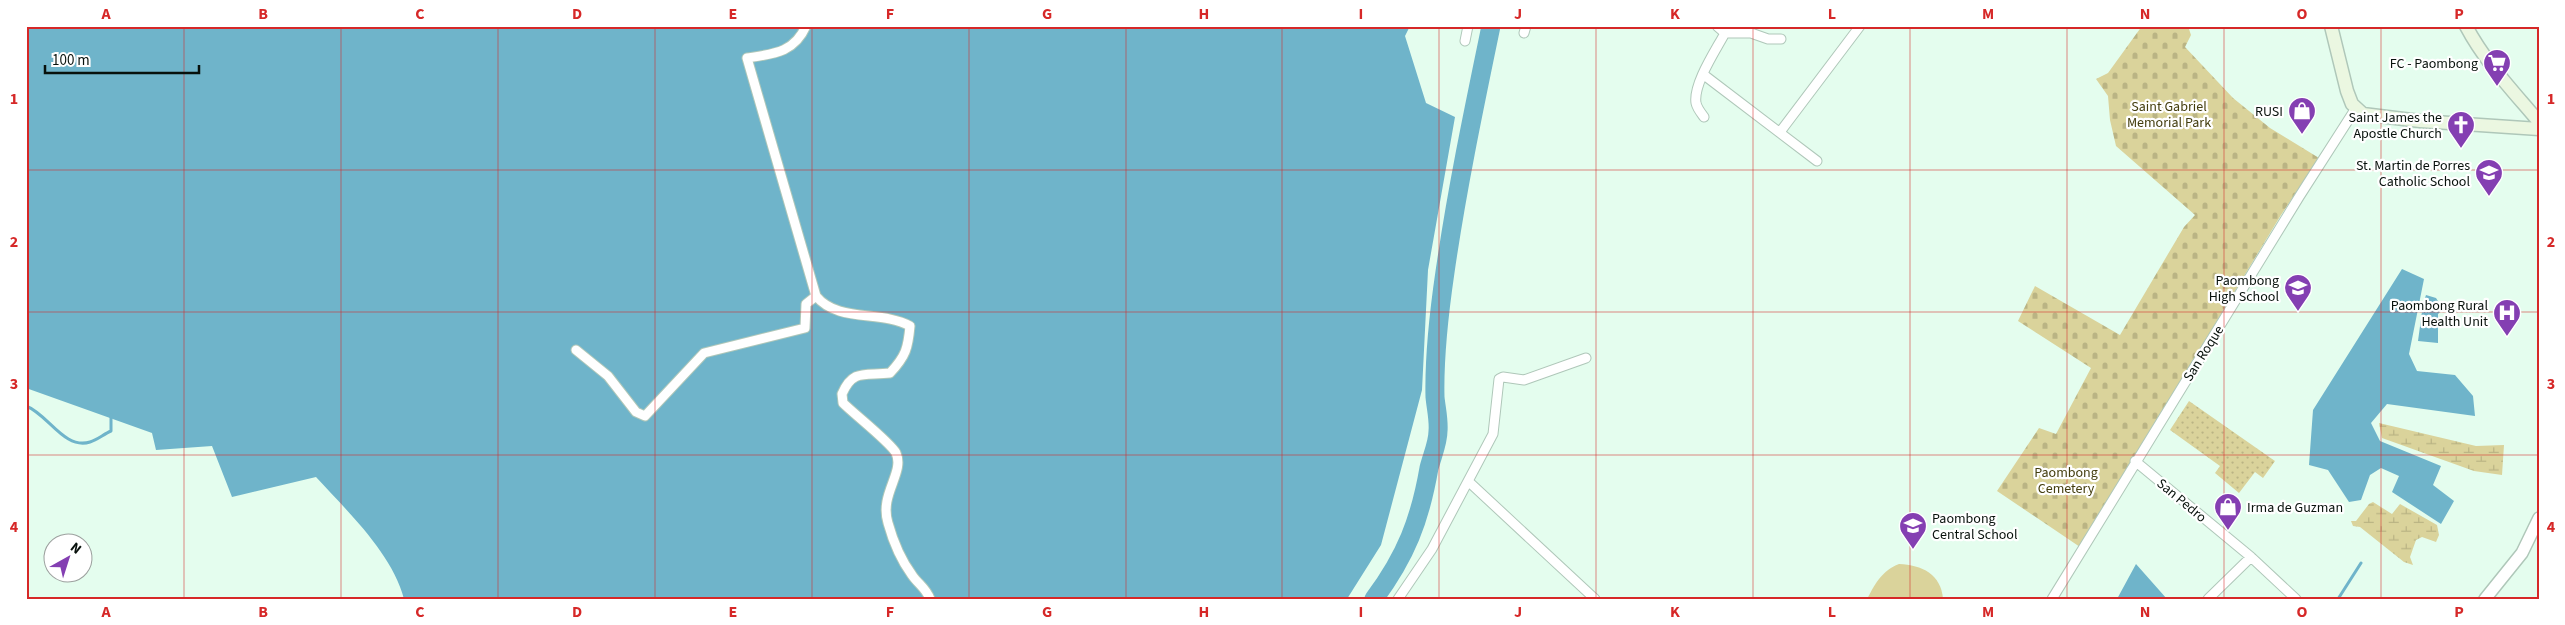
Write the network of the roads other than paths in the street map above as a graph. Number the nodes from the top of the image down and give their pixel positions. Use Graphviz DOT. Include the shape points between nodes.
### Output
graph roads {
  1 [pos="806,26"];
  2 [pos="1468,26"];
  3 [pos="1717,26"];
  4 [pos="1860,26"];
  5 [pos="2331,26"];
  6 [pos="2466,26"];
  7 [pos="1725,33"];
  8 [pos="1782,39"];
  9 [pos="1465,42"];
  10 [pos="1704,74"];
  11 [pos="2356,108"];
  12 [pos="1704,117"];
  13 [pos="2539,122"];
  14 [pos="2539,129"];
  15 [pos="1780,132"];
  16 [pos="1818,161"];
  17 [pos="816,296"];
  18 [pos="576,350"];
  19 [pos="1586,358"];
  20 [pos="2135,461"];
  21 [pos="1468,481"];
  22 [pos="2539,518"];
  23 [pos="2250,557"];
  24 [pos="930,599"];
  25 [pos="1398,599"];
  26 [pos="1595,599"];
  27 [pos="2052,599"];
  28 [pos="2208,599"];
  29 [pos="2296,599"];
  30 [pos="2484,599"];
  1 -- 17 [label="street" via="800,38 786,49 747,58"];
  2 -- 9 [label="street"];
  3 -- 7 [label="street"];
  4 -- 15 [label="street"];
  5 -- 11 [label="main road" via="2347,91"];
  6 -- 13 [label="main road" via="2485,56"];
  7 -- 8 [label="street" via="1751,33 1768,39"];
  7 -- 10 [label="street"];
  10 -- 12 [label="street" via="1696,104"];
  10 -- 15 [label="street"];
  11 -- 14 [label="main road" via="2363,114 2420,122"];
  11 -- 20 [label="street, San Roque"];
  15 -- 16 [label="street"];
  17 -- 18 [label="street" via="804,309 805,328 704,353 642,416 608,376"];
  17 -- 24 [label="street" via="832,311 896,319 910,326 908,349 890,373 857,375 850,379 842,394 844,403 895,452 899,466 884,505 888,522 903,562"];
  19 -- 21 [label="street" via="1524,380 1503,377 1499,380 1492,434"];
  20 -- 23 [label="street, San Pedro"];
  20 -- 27 [label="street, San Roque"];
  21 -- 25 [label="street" via="1432,549"];
  21 -- 26 [label="street"];
  22 -- 30 [label="street" via="2522,553"];
  23 -- 28 [label="street"];
  23 -- 29 [label="street, San Pedro"];
}
